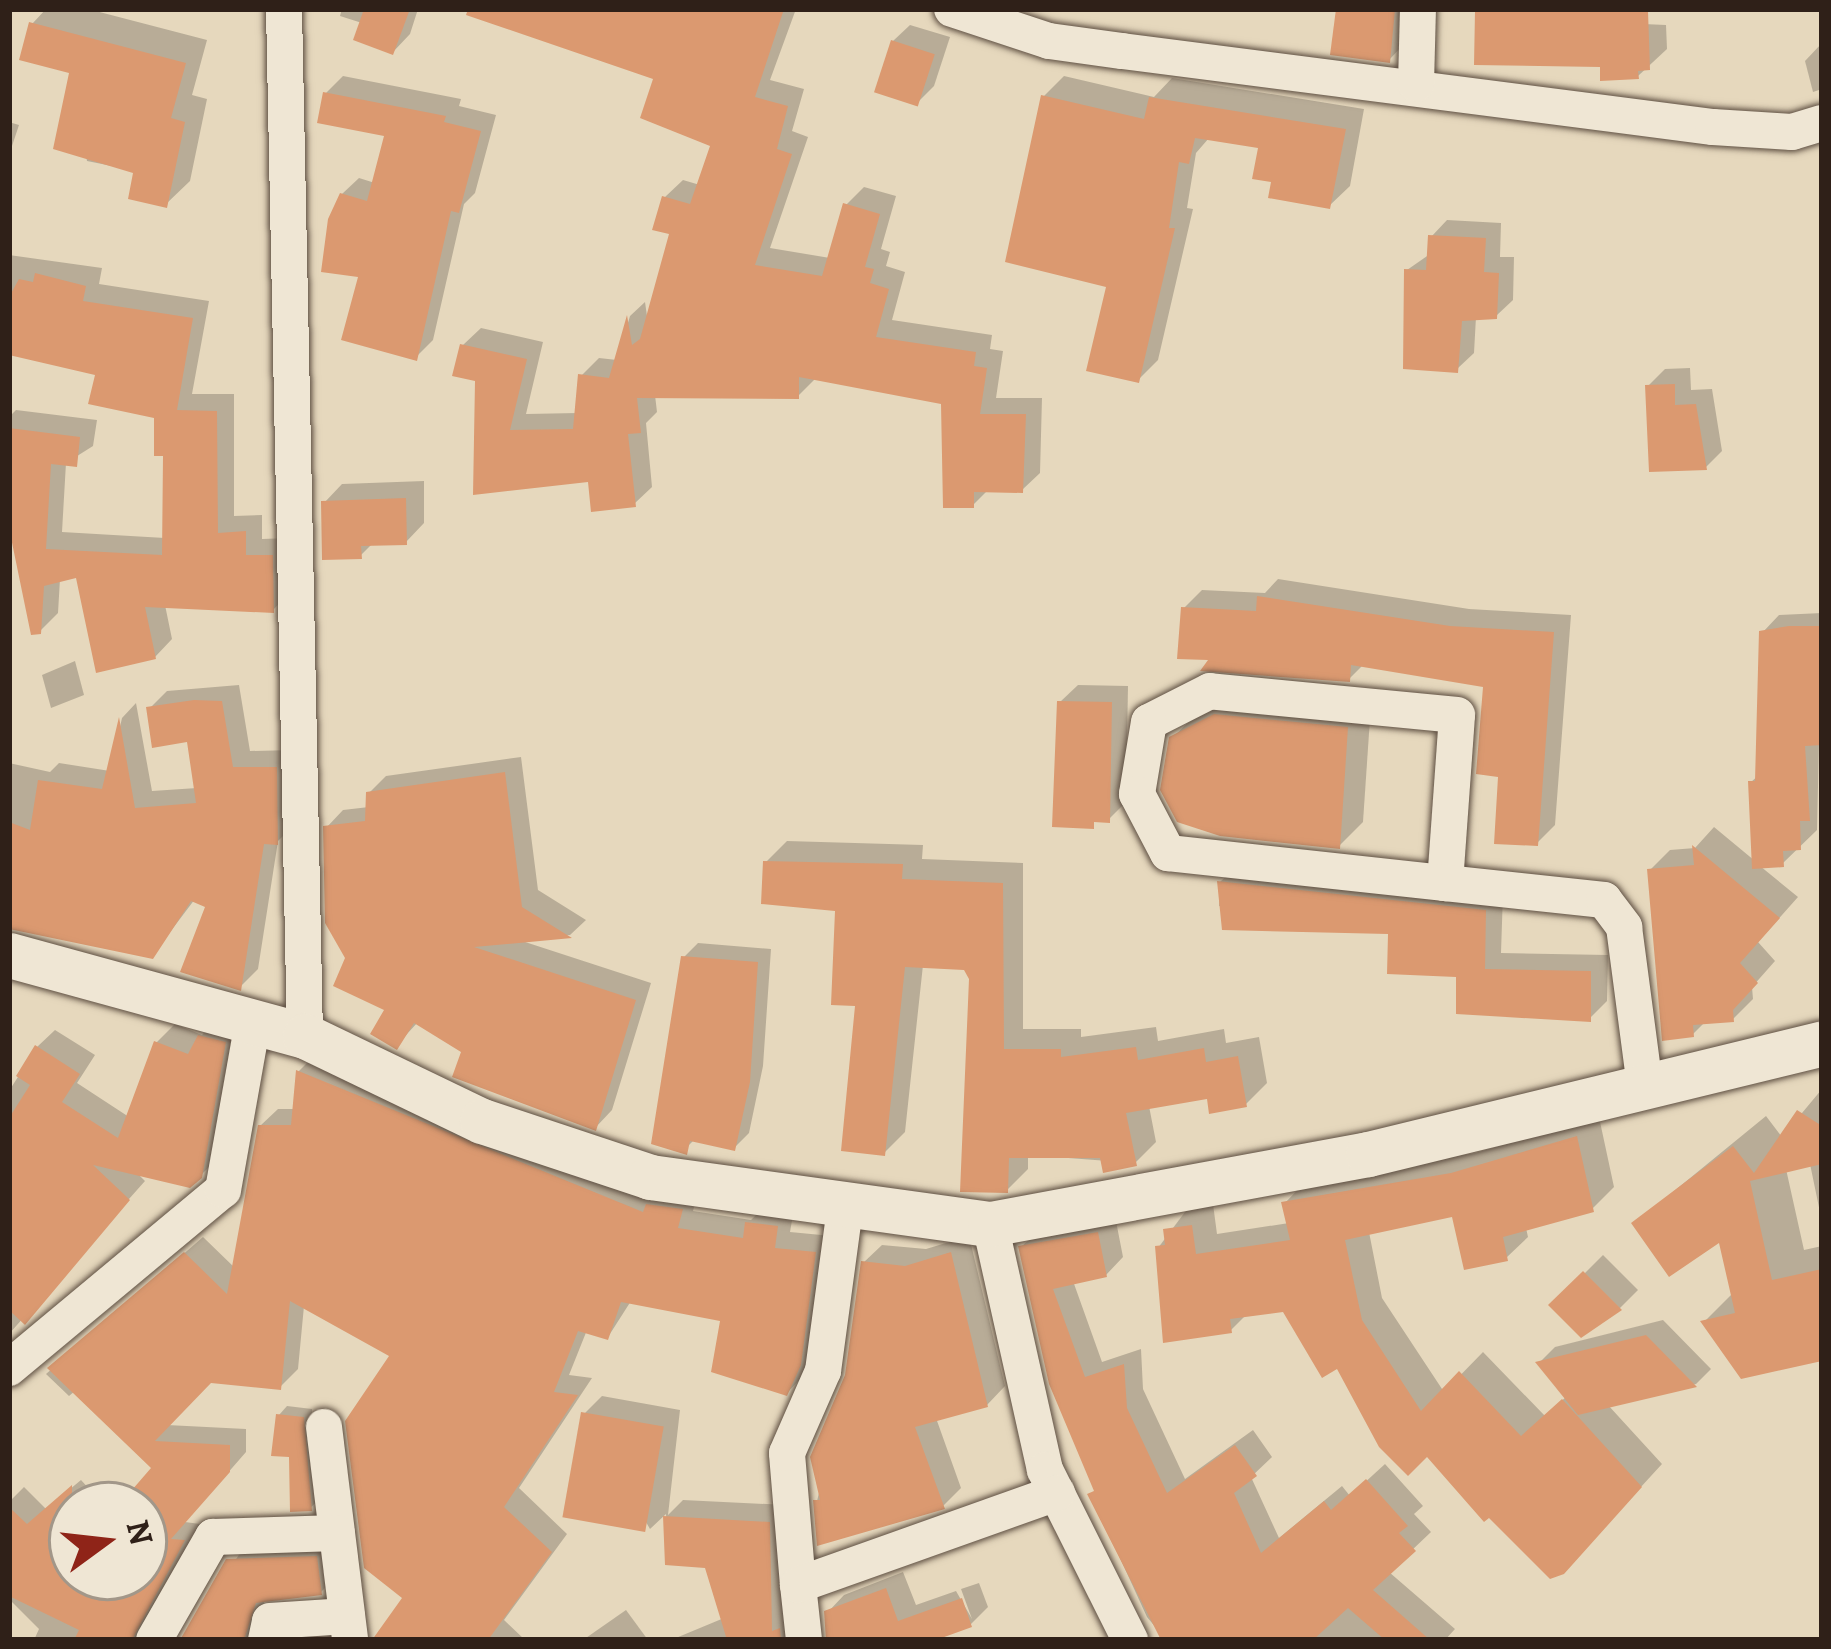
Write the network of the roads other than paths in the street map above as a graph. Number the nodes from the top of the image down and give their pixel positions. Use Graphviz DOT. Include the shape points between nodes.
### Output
graph roads {
  1 [pos="284,9"];
  2 [pos="952,9"];
  3 [pos="1418,9"];
  4 [pos="1416,84"];
  5 [pos="1822,122"];
  6 [pos="1445,883"];
  7 [pos="9,955"];
  8 [pos="253,1022"];
  9 [pos="304,1036"];
  10 [pos="1822,1043"];
  11 [pos="1645,1086"];
  12 [pos="845,1209"];
  13 [pos="990,1224"];
  14 [pos="9,1368"];
  15 [pos="324,1427"];
  16 [pos="1057,1493"];
  17 [pos="337,1533"];
  18 [pos="798,1585"];
  19 [pos="348,1628"];
  20 [pos="154,1640"];
  21 [pos="266,1640"];
  22 [pos="804,1640"];
  23 [pos="1130,1640"];
  1 -- 9 [label="street"];
  2 -- 4 [label="street" via="1049,41"];
  3 -- 4 [label="street"];
  4 -- 5 [label="street" via="1713,127 1792,132"];
  6 -- 6 [label="street" via="1168,853 1137,794 1149,722 1210,692 1457,716"];
  6 -- 11 [label="street" via="1604,900 1624,927"];
  7 -- 8 [label="street"];
  8 -- 9 [label="street"];
  8 -- 14 [label="street" via="223,1190"];
  9 -- 12 [label="street" via="482,1121 650,1177"];
  10 -- 11 [label="street"];
  11 -- 13 [label="street" via="1368,1154"];
  12 -- 13 [label="street"];
  12 -- 18 [label="street" via="823,1371 787,1453"];
  13 -- 16 [label="street"];
  15 -- 17 [label="street"];
  16 -- 18 [label="street"];
  16 -- 23 [label="street"];
  17 -- 19 [label="street"];
  17 -- 20 [label="street" via="214,1537"];
  18 -- 22 [label="street"];
  19 -- 21 [label="street" via="270,1622"];
}
